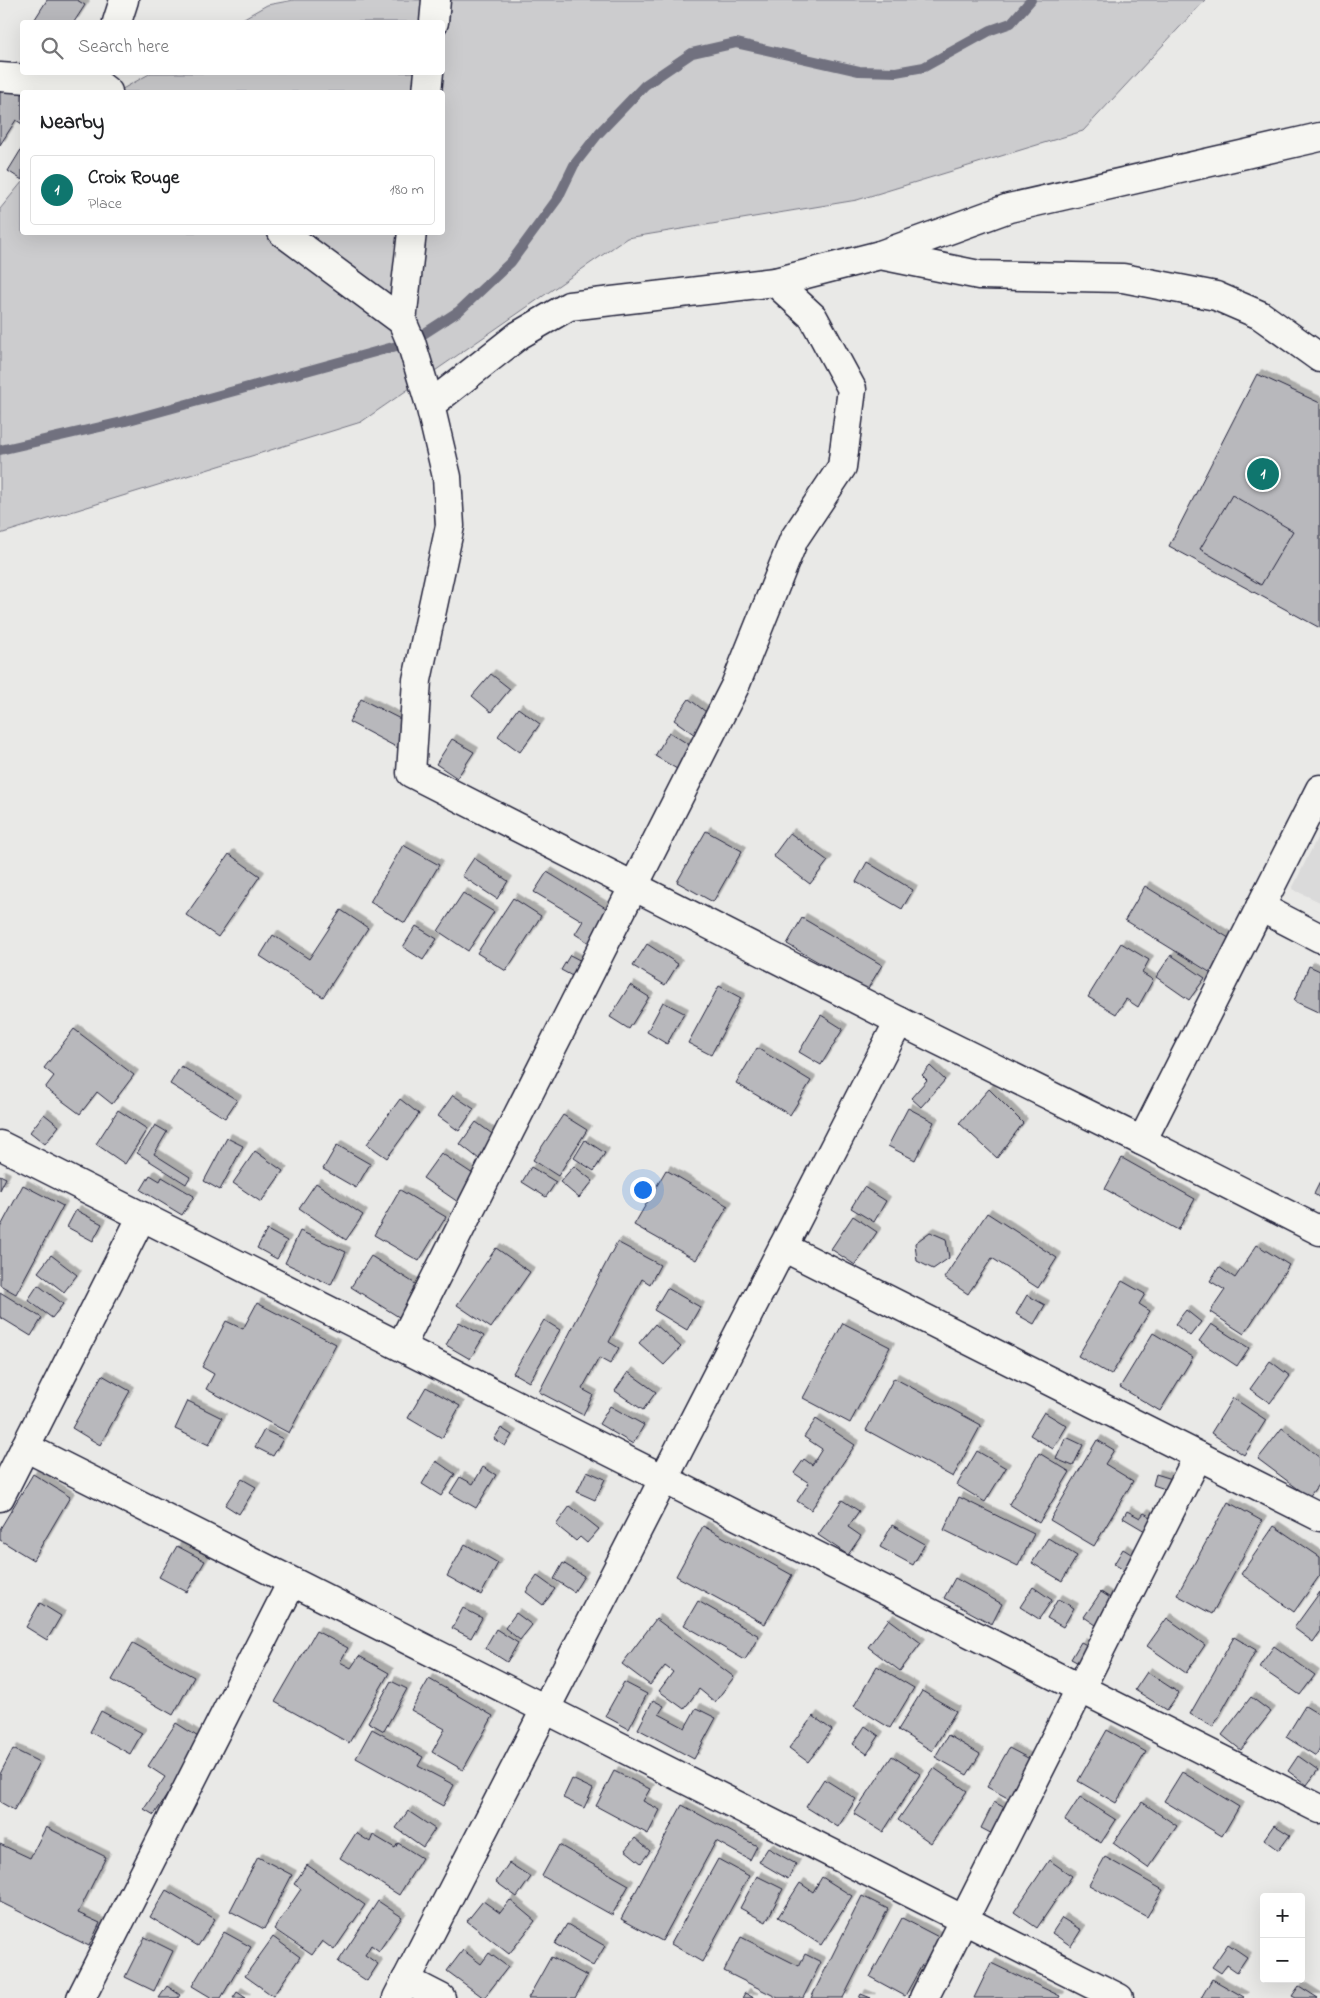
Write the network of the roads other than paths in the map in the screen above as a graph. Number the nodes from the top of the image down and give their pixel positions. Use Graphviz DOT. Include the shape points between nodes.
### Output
graph roads {
  1 [pos="124,0"];
  2 [pos="436,0"];
  3 [pos="118,20"];
  4 [pos="434,20"];
  5 [pos="429,75"];
  6 [pos="0,77"];
  7 [pos="102,83"];
  8 [pos="427,90"];
  9 [pos="1320,137"];
  10 [pos="286,235"];
  11 [pos="412,235"];
  12 [pos="880,254"];
  13 [pos="775,282"];
  14 [pos="402,320"];
  15 [pos="1320,358"];
  16 [pos="430,405"];
  17 [pos="1320,789"];
  18 [pos="634,886"];
  19 [pos="1260,907"];
  20 [pos="1320,938"];
  21 [pos="899,1021"];
  22 [pos="1142,1141"];
  23 [pos="0,1144"];
  24 [pos="142,1216"];
  25 [pos="1320,1231"];
  26 [pos="783,1247"];
  27 [pos="401,1346"];
  28 [pos="25,1447"];
  29 [pos="1198,1456"];
  30 [pos="663,1479"];
  31 [pos="0,1497"];
  32 [pos="1320,1516"];
  33 [pos="292,1582"];
  34 [pos="1080,1689"];
  35 [pos="545,1709"];
  36 [pos="1320,1809"];
  37 [pos="963,1920"];
  38 [pos="401,1989"];
  39 [pos="82,1998"];
  40 [pos="440,1998"];
  41 [pos="924,1998"];
  42 [pos="1119,1998"];
  1 -- 3 [label="street"];
  2 -- 4 [label="street"];
  5 -- 8 [label="street"];
  6 -- 7 [label="street"];
  9 -- 12 [label="street" via="1009,208"];
  10 -- 14 [label="street"];
  11 -- 14 [label="street"];
  12 -- 13 [label="street"];
  12 -- 15 [label="street" via="979,275 1123,278 1216,296 1260,315"];
  13 -- 16 [label="street" via="569,306 519,335"];
  13 -- 18 [label="street" via="813,316 852,389 842,467 794,539 735,686"];
  14 -- 16 [label="street"];
  16 -- 18 [label="street" via="447,477 450,526 417,680 410,773"];
  17 -- 19 [label="street"];
  18 -- 21 [label="street"];
  18 -- 27 [label="street"];
  19 -- 20 [label="street"];
  19 -- 22 [label="street"];
  21 -- 22 [label="street"];
  21 -- 26 [label="street"];
  22 -- 25 [label="street"];
  23 -- 24 [label="street"];
  24 -- 27 [label="street"];
  24 -- 28 [label="street"];
  26 -- 29 [label="street"];
  26 -- 30 [label="street"];
  27 -- 30 [label="street"];
  28 -- 31 [label="street"];
  28 -- 33 [label="street"];
  29 -- 32 [label="street"];
  29 -- 34 [label="street"];
  30 -- 34 [label="street"];
  30 -- 35 [label="street"];
  33 -- 35 [label="street"];
  33 -- 39 [label="street"];
  34 -- 36 [label="street"];
  34 -- 37 [label="street"];
  35 -- 37 [label="street"];
  35 -- 38 [label="street"];
  37 -- 41 [label="street"];
  37 -- 42 [label="street"];
  38 -- 40 [label="street"];
}
